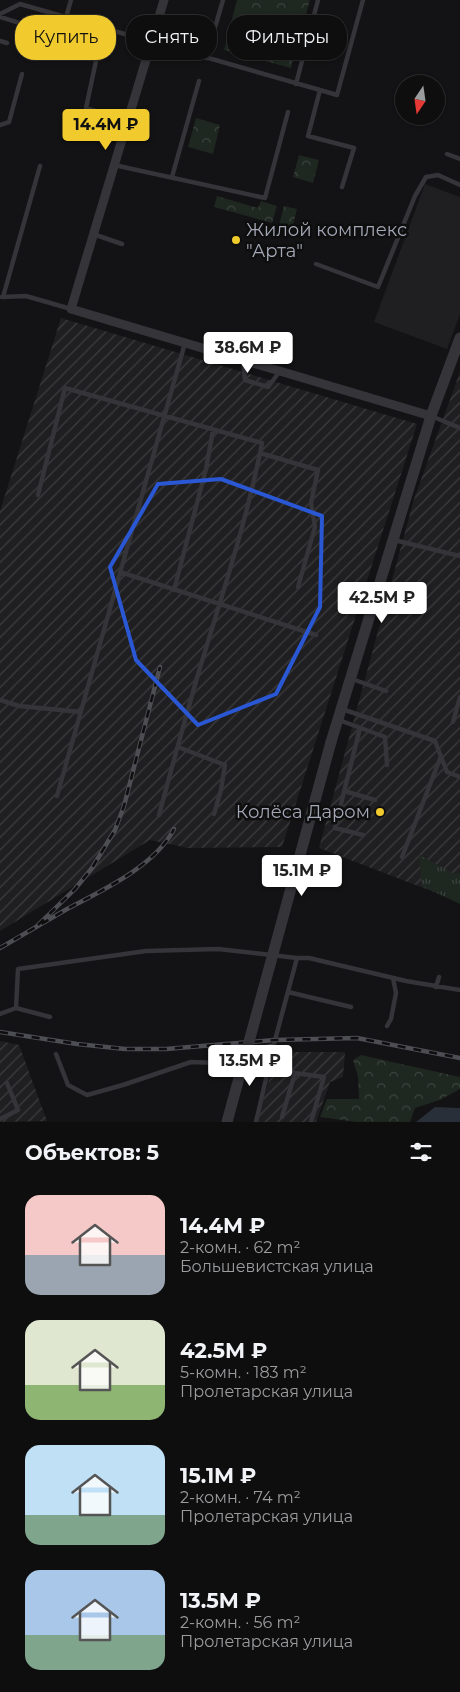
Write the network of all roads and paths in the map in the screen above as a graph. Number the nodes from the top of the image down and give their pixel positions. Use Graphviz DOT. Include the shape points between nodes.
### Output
graph roads {
  1 [pos="71,0"];
  2 [pos="164,0"];
  3 [pos="223,0"];
  4 [pos="318,0"];
  5 [pos="363,0"];
  6 [pos="56,15"];
  7 [pos="67,15"];
  8 [pos="159,15"];
  9 [pos="0,16"];
  10 [pos="217,20"];
  11 [pos="15,21"];
  12 [pos="0,41"];
  13 [pos="7,43"];
  14 [pos="96,60"];
  15 [pos="146,60"];
  16 [pos="213,60"];
  17 [pos="22,74"];
  18 [pos="199,81"];
  19 [pos="296,84"];
  20 [pos="320,90"];
  21 [pos="288,112"];
  22 [pos="127,122"];
  23 [pos="0,125"];
  24 [pos="446,154"];
  25 [pos="460,159"];
  26 [pos="114,165"];
  27 [pos="40,166"];
  28 [pos="172,177"];
  29 [pos="460,185"];
  30 [pos="342,187"];
  31 [pos="94,234"];
  32 [pos="122,244"];
  33 [pos="316,264"];
  34 [pos="1,297"];
  35 [pos="71,309"];
  36 [pos="460,338"];
  37 [pos="185,343"];
  38 [pos="242,360"];
  39 [pos="456,363"];
  40 [pos="280,371"];
  41 [pos="164,415"];
  42 [pos="431,416"];
  43 [pos="460,428"];
  44 [pos="213,430"];
  45 [pos="260,453"];
  46 [pos="38,495"];
  47 [pos="394,540"];
  48 [pos="460,556"];
  49 [pos="120,572"];
  50 [pos="298,587"];
  51 [pos="174,590"];
  52 [pos="220,605"];
  53 [pos="316,635"];
  54 [pos="351,679"];
  55 [pos="386,691"];
  56 [pos="460,697"];
  57 [pos="0,700"];
  58 [pos="81,712"];
  59 [pos="340,714"];
  60 [pos="453,722"];
  61 [pos="360,728"];
  62 [pos="178,747"];
  63 [pos="441,756"];
  64 [pos="387,765"];
  65 [pos="460,777"];
  66 [pos="344,792"];
  67 [pos="57,796"];
  68 [pos="375,800"];
  69 [pos="214,814"];
  70 [pos="159,815"];
  71 [pos="363,835"];
  72 [pos="402,856"];
  73 [pos="298,958"];
  74 [pos="439,977"];
  75 [pos="393,978"];
  76 [pos="436,987"];
  77 [pos="458,990"];
  78 [pos="288,992"];
  79 [pos="460,995"];
  80 [pos="351,1007"];
  81 [pos="16,1008"];
  82 [pos="0,1014"];
  83 [pos="50,1017"];
  84 [pos="388,1026"];
  85 [pos="56,1054"];
  86 [pos="269,1065"];
  87 [pos="295,1073"];
  88 [pos="7,1083"];
  89 [pos="282,1117"];
  90 [pos="0,1119"];
  91 [pos="227,1122"];
  92 [pos="256,1122"];
  93 [pos="311,1122"];
  1 -- 7 [label="lane"];
  2 -- 8 [label="street"];
  3 -- 10 [label="lane"];
  4 -- 19 [label="lane"];
  5 -- 20 [label="lane" via="337,95"];
  6 -- 9 [label="lane" via="20,4"];
  9 -- 11 [label="lane"];
  12 -- 13 [label="lane"];
  14 -- 22 [label="lane" via="86,108"];
  15 -- 22 [label="street"];
  16 -- 19 [label="lane"];
  17 -- 23 [label="lane" via="9,122"];
  18 -- 28 [label="lane"];
  19 -- 20 [label="lane"];
  20 -- 30 [label="lane" via="308,136 354,148"];
  21 -- 28 [label="lane" via="266,198"];
  22 -- 26 [label="street"];
  24 -- 25 [label="lane"];
  26 -- 28 [label="lane"];
  26 -- 31 [label="street"];
  27 -- 34 [label="lane"];
  29 -- 33 [label="lane" via="438,176 426,177 378,286"];
  31 -- 32 [label="lane"];
  31 -- 35 [label="street"];
  34 -- 35 [label="lane" via="26,296"];
  35 -- 37 [label="street"];
  36 -- 39 [label="street"];
  37 -- 38 [label="street"];
  37 -- 41 [label="lane"];
  38 -- 40 [label="street"];
  38 -- 40 [label="lane" via="245,380 268,387"];
  39 -- 42 [label="street"];
  40 -- 42 [label="street"];
  41 -- 44 [label="lane"];
  41 -- 46 [label="lane" via="65,388"];
  41 -- 49 [label="lane"];
  42 -- 43 [label="lane"];
  42 -- 47 [label="street"];
  44 -- 45 [label="lane" via="262,443"];
  44 -- 51 [label="lane"];
  45 -- 50 [label="lane" via="318,470 311,503 315,527"];
  45 -- 52 [label="lane"];
  47 -- 48 [label="lane"];
  47 -- 54 [label="street"];
  49 -- 51 [label="lane"];
  49 -- 58 [label="lane"];
  51 -- 52 [label="lane"];
  52 -- 53 [label="lane"];
  52 -- 62 [label="lane"];
  54 -- 55 [label="lane"];
  54 -- 59 [label="street"];
  56 -- 60 [label="lane"];
  57 -- 58 [label="lane" via="19,706"];
  58 -- 67 [label="lane"];
  59 -- 61 [label="lane"];
  59 -- 63 [label="lane" via="436,741"];
  59 -- 91 [label="street, bridge"];
  61 -- 64 [label="lane" via="385,737"];
  61 -- 66 [label="lane"];
  62 -- 69 [label="lane" via="225,765"];
  62 -- 70 [label="lane"];
  63 -- 65 [label="lane" via="447,772"];
  63 -- 72 [label="lane"];
  66 -- 68 [label="lane"];
  66 -- 71 [label="lane" via="335,828"];
  73 -- 75 [label="lane"];
  73 -- 78 [label="lane"];
  73 -- 81 [label="lane" via="218,949 146,951 18,969"];
  74 -- 76 [label="lane"];
  75 -- 76 [label="lane"];
  75 -- 84 [label="lane" via="396,993"];
  76 -- 77 [label="lane"];
  77 -- 79 [label="lane"];
  78 -- 80 [label="lane"];
  78 -- 86 [label="lane"];
  81 -- 82 [label="lane"];
  81 -- 83 [label="lane"];
  85 -- 86 [label="lane" via="68,1085 87,1096 191,1062"];
  86 -- 87 [label="lane"];
  86 -- 92 [label="lane"];
  87 -- 89 [label="lane"];
  87 -- 93 [label="lane" via="324,1077"];
  88 -- 90 [label="lane" via="18,1110"];
}
